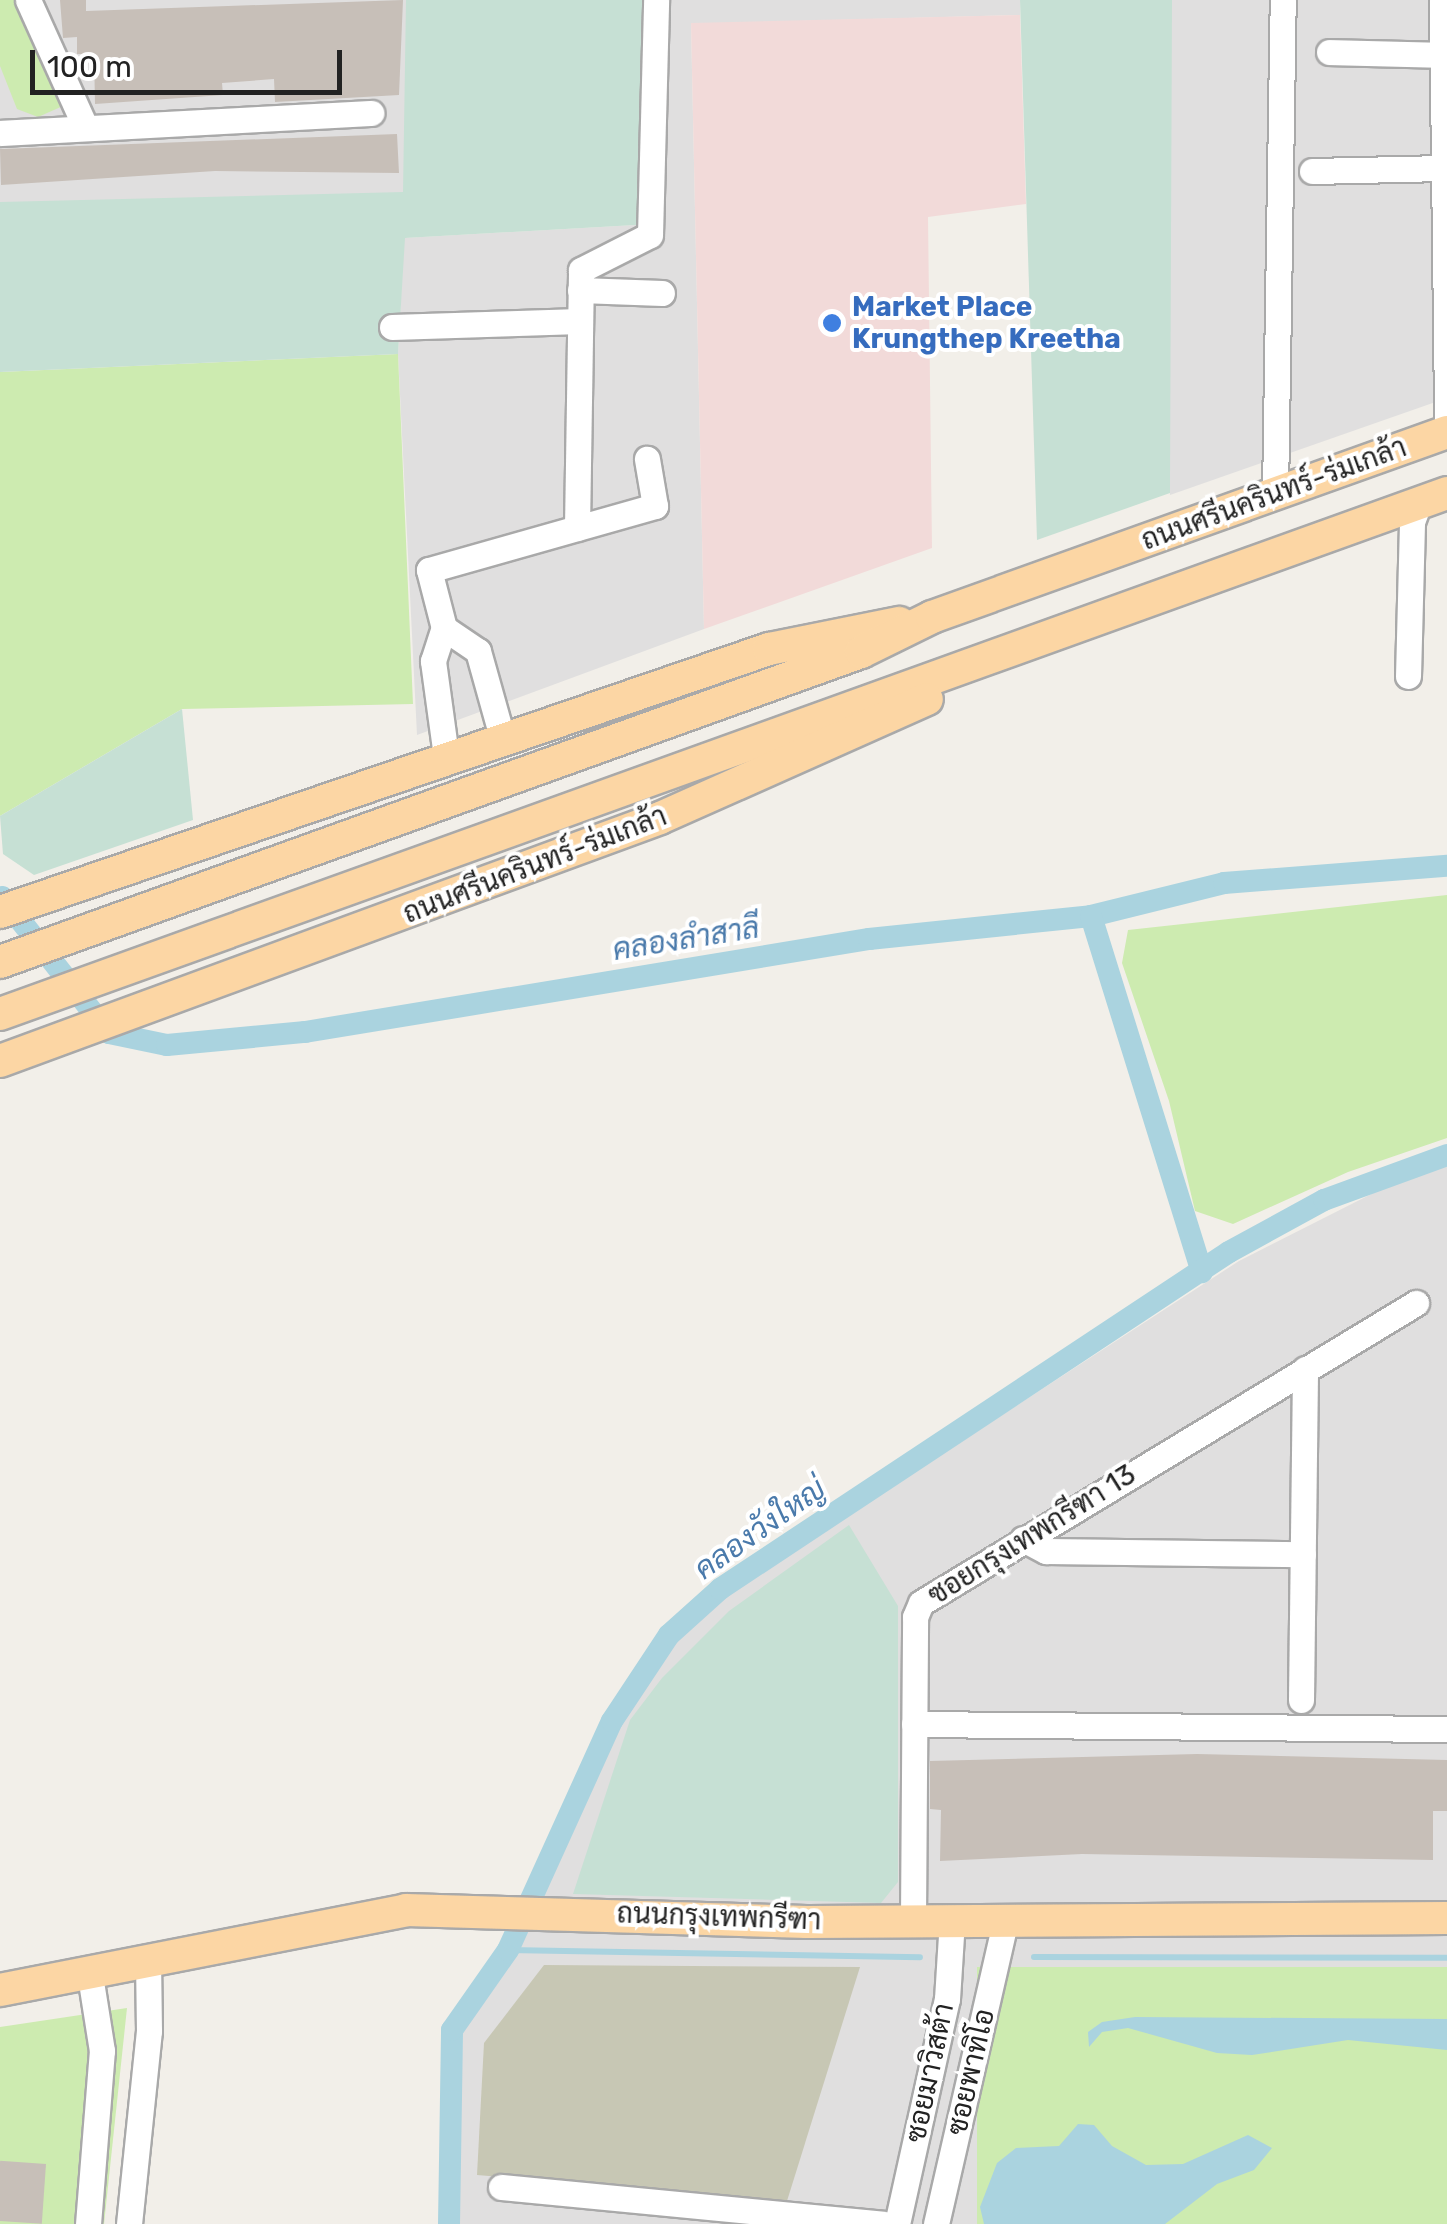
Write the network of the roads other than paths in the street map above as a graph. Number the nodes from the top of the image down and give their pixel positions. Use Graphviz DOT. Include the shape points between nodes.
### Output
graph roads {
  1 [pos="28,0"];
  2 [pos="656,0"];
  3 [pos="1283,0"];
  4 [pos="1442,0"];
  5 [pos="1330,52"];
  6 [pos="1444,55"];
  7 [pos="371,112"];
  8 [pos="84,124"];
  9 [pos="0,134"];
  10 [pos="1443,168"];
  11 [pos="1312,171"];
  12 [pos="580,290"];
  13 [pos="662,292"];
  14 [pos="580,321"];
  15 [pos="392,327"];
  16 [pos="1447,432"];
  17 [pos="646,459"];
  18 [pos="1275,494"];
  19 [pos="1433,498"];
  20 [pos="577,528"];
  21 [pos="932,618"];
  22 [pos="444,628"];
  23 [pos="1056,634"];
  24 [pos="1408,676"];
  25 [pos="502,737"];
  26 [pos="446,756"];
  27 [pos="0,912"];
  28 [pos="0,962"];
  29 [pos="0,1014"];
  30 [pos="0,1062"];
  31 [pos="1416,1304"];
  32 [pos="1304,1370"];
  33 [pos="1023,1539"];
  34 [pos="1302,1554"];
  35 [pos="1301,1700"];
  36 [pos="914,1724"];
  37 [pos="1447,1729"];
  38 [pos="1447,1918"];
  39 [pos="1006,1919"];
  40 [pos="913,1920"];
  41 [pos="952,1920"];
  42 [pos="148,1962"];
  43 [pos="90,1975"];
  44 [pos="0,1990"];
  45 [pos="501,2186"];
  46 [pos="88,2224"];
  47 [pos="129,2224"];
  48 [pos="883,2224"];
  49 [pos="897,2224"];
  50 [pos="936,2224"];
  1 -- 8 [label="street"];
  2 -- 12 [label="street" via="650,236 580,270"];
  3 -- 18 [label="street"];
  4 -- 6 [label="street"];
  5 -- 6 [label="street"];
  6 -- 10 [label="street"];
  7 -- 8 [label="street"];
  8 -- 9 [label="street"];
  10 -- 11 [label="street"];
  10 -- 16 [label="street"];
  12 -- 13 [label="street"];
  12 -- 14 [label="street"];
  14 -- 15 [label="street"];
  14 -- 20 [label="street"];
  16 -- 18 [label="main road, ถนนศรีนครินทร์-ร่มเกล้า"];
  17 -- 20 [label="street" via="654,506"];
  18 -- 21 [label="main road, ถนนศรีนครินทร์-ร่มเกล้า"];
  19 -- 23 [label="main road, ถนนศรีนครินทร์-ร่มเกล้า"];
  19 -- 24 [label="street" via="1412,522"];
  20 -- 22 [label="street" via="429,570"];
  21 -- 25 [label="main road, ถนนศรีนครินทร์-ร่มเกล้า" via="770,648"];
  21 -- 28 [label="main road, ถนนศรีนครินทร์-ร่มเกล้า" via="861,652"];
  22 -- 25 [label="street" via="478,651"];
  22 -- 26 [label="street" via="432,660"];
  23 -- 29 [label="main road, ถนนศรีนครินทร์-ร่มเกล้า"];
  23 -- 30 [label="main road, ถนนศรีนครินทร์-ร่มเกล้า" via="846,740 660,818"];
  25 -- 26 [label="main road, ถนนศรีนครินทร์-ร่มเกล้า"];
  26 -- 27 [label="main road, ถนนศรีนครินทร์-ร่มเกล้า"];
  31 -- 32 [label="street, ซอยกรุงเทพกรีฑา 13"];
  32 -- 33 [label="street, ซอยกรุงเทพกรีฑา 13"];
  32 -- 34 [label="street"];
  33 -- 34 [label="street" via="1046,1551"];
  33 -- 36 [label="street, ซอยกรุงเทพกรีฑา 13" via="921,1602 915,1618"];
  34 -- 35 [label="street"];
  36 -- 37 [label="street"];
  36 -- 40 [label="street, ซอยกรุงเทพกรีฑา 13"];
  38 -- 39 [label="main road, ถนนกรุงเทพกรีฑา"];
  39 -- 41 [label="main road, ถนนกรุงเทพกรีฑา"];
  39 -- 50 [label="street, ซอยพาทิโอ"];
  40 -- 41 [label="main road, ถนนกรุงเทพกรีฑา"];
  40 -- 42 [label="main road, ถนนกรุงเทพกรีฑา" via="423,1910"];
  41 -- 49 [label="street, ซอยมาวิสต้า" via="948,1999"];
  42 -- 43 [label="main road, ถนนกรุงเทพกรีฑา"];
  42 -- 47 [label="street"];
  43 -- 44 [label="main road, ถนนกรุงเทพกรีฑา"];
  43 -- 46 [label="street" via="102,2051"];
  45 -- 48 [label="street"];
}
